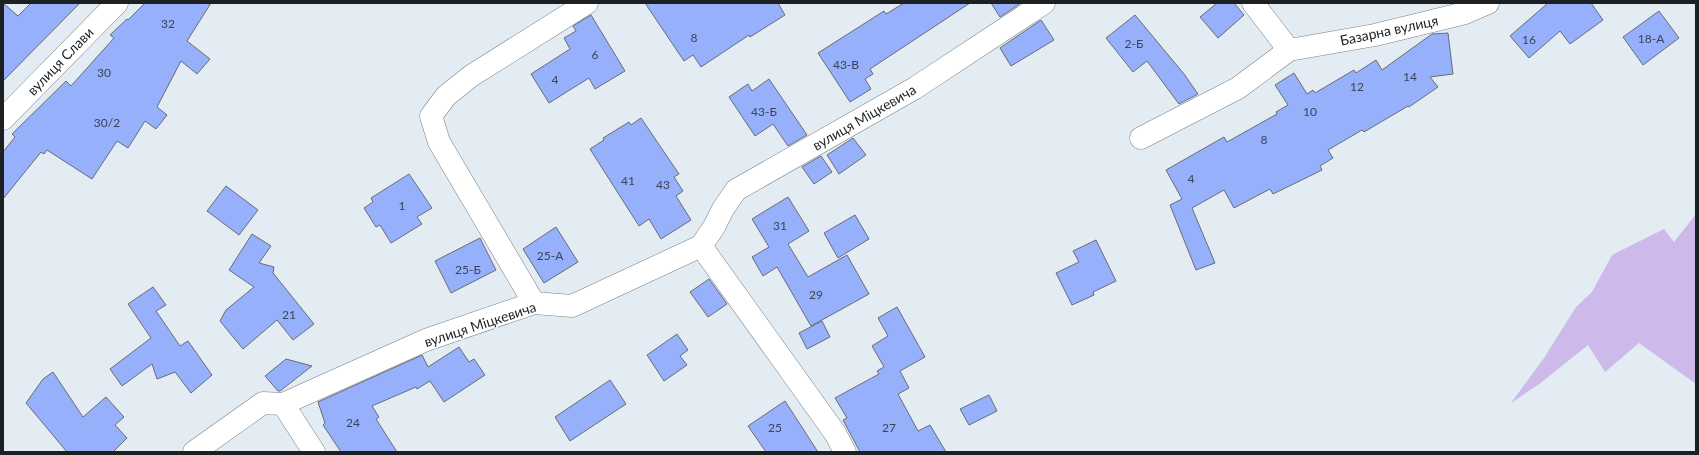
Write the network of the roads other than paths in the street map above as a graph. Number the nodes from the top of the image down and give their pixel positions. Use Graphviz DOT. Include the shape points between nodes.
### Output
graph roads {
  1 [pos="117,3"];
  2 [pos="587,3"];
  3 [pos="1044,3"];
  4 [pos="1253,3"];
  5 [pos="1488,3"];
  6 [pos="1289,50"];
  7 [pos="3,119"];
  8 [pos="1141,138"];
  9 [pos="701,246"];
  10 [pos="534,304"];
  11 [pos="273,404"];
  12 [pos="194,452"];
  13 [pos="314,452"];
  14 [pos="845,452"];
  1 -- 7 [label="street, вулиця Слави"];
  2 -- 10 [label="street" via="472,76 446,96 431,116 439,142"];
  3 -- 9 [label="street, вулиця Міцкевича" via="916,88 736,190"];
  4 -- 6 [label="street"];
  5 -- 6 [label="street, Базарна вулиця" via="1465,13 1375,35"];
  6 -- 8 [label="street, Базарна вулиця" via="1238,88"];
  9 -- 10 [label="street, вулиця Міцкевича" via="572,306"];
  9 -- 14 [label="street" via="835,433"];
  10 -- 11 [label="street, вулиця Міцкевича" via="426,340"];
  11 -- 12 [label="street, вулиця Міцкевича"];
  11 -- 13 [label="street"];
}
